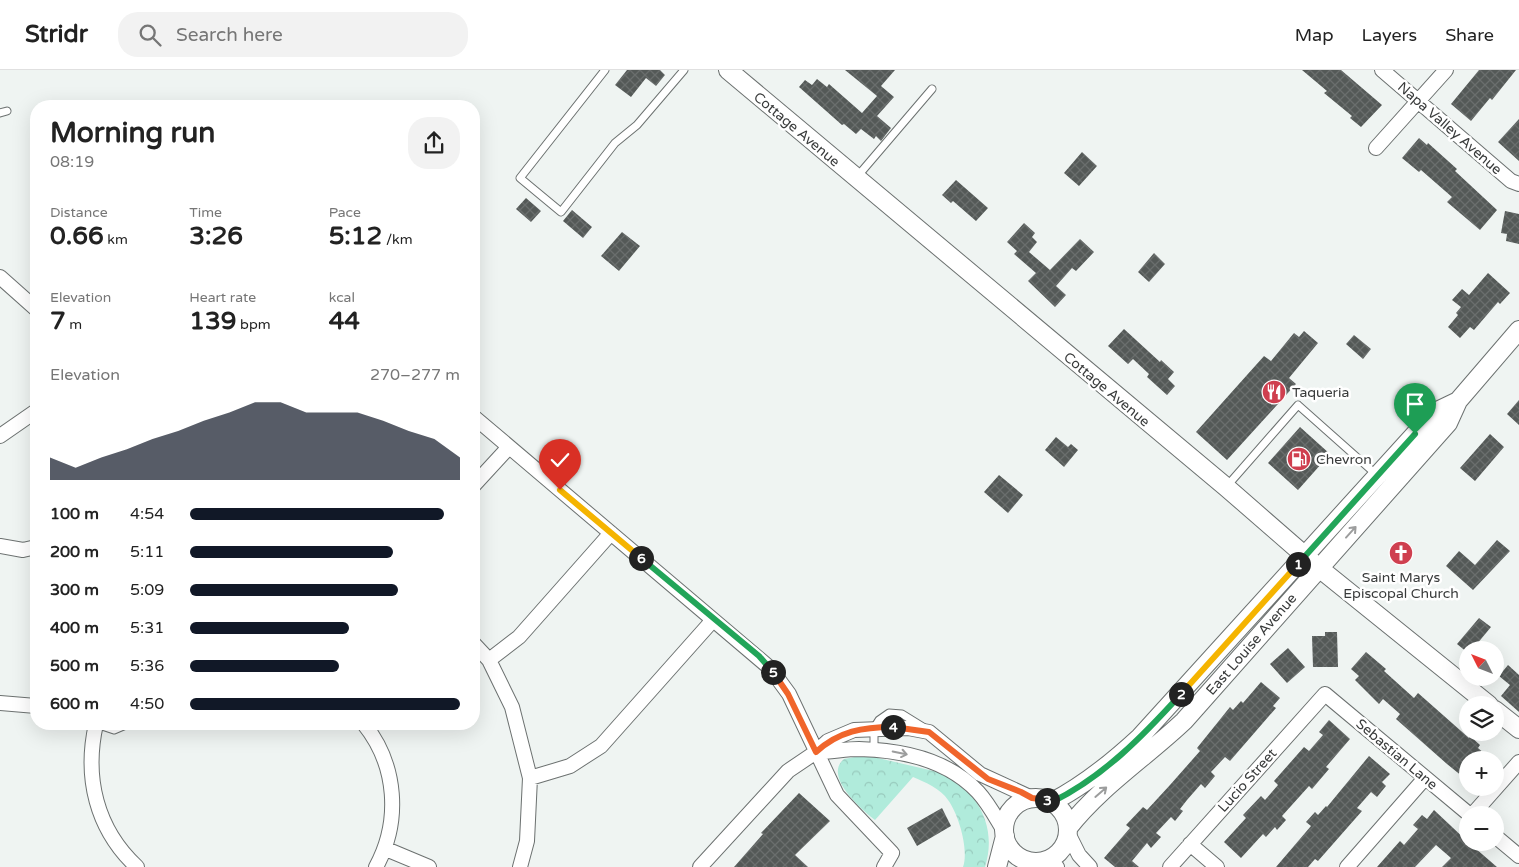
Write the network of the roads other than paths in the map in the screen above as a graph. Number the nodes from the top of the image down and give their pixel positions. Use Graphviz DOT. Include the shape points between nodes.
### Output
graph roads {
  1 [pos="605,70"];
  2 [pos="684,70"];
  3 [pos="728,70"];
  4 [pos="1382,70"];
  5 [pos="1446,70"];
  6 [pos="932,89"];
  7 [pos="1418,101"];
  8 [pos="1376,148"];
  9 [pos="856,179"];
  10 [pos="1519,184"];
  11 [pos="0,277"];
  12 [pos="30,304"];
  13 [pos="1519,330"];
  14 [pos="1458,401"];
  15 [pos="30,416"];
  16 [pos="480,422"];
  17 [pos="0,436"];
  18 [pos="509,447"];
  19 [pos="1378,476"];
  20 [pos="480,478"];
  21 [pos="1226,487"];
  22 [pos="611,534"];
  23 [pos="0,546"];
  24 [pos="30,548"];
  25 [pos="1304,556"];
  26 [pos="1319,568"];
  27 [pos="713,620"];
  28 [pos="480,650"];
  29 [pos="489,660"];
  30 [pos="1325,694"];
  31 [pos="1479,696"];
  32 [pos="0,703"];
  33 [pos="30,706"];
  34 [pos="1504,717"];
  35 [pos="874,728"];
  36 [pos="1519,729"];
  37 [pos="94,730"];
  38 [pos="369,730"];
  39 [pos="874,750"];
  40 [pos="816,752"];
  41 [pos="1519,762"];
  42 [pos="530,778"];
  43 [pos="1425,778"];
  44 [pos="1032,798"];
  45 [pos="1052,802"];
  46 [pos="1460,806"];
  47 [pos="1479,806"];
  48 [pos="1068,830"];
  49 [pos="1004,833"];
  50 [pos="1190,844"];
  51 [pos="1504,844"];
  52 [pos="386,849"];
  53 [pos="1519,856"];
  54 [pos="1043,864"];
  55 [pos="135,867"];
  56 [pos="376,867"];
  57 [pos="429,867"];
  58 [pos="520,867"];
  59 [pos="700,867"];
  60 [pos="884,867"];
  61 [pos="997,867"];
  62 [pos="1090,867"];
  63 [pos="1170,867"];
  64 [pos="1217,867"];
  65 [pos="1347,867"];
  1 -- 2 [label="lane" via="520,178 561,212 615,143 637,125"];
  3 -- 9 [label="street, Cottage Avenue"];
  4 -- 7 [label="street, Napa Valley Avenue"];
  5 -- 7 [label="street"];
  6 -- 9 [label="lane"];
  7 -- 8 [label="street"];
  7 -- 10 [label="street, Napa Valley Avenue" via="1511,181"];
  9 -- 21 [label="street, Cottage Avenue"];
  11 -- 12 [label="street"];
  13 -- 14 [label="street, East Louise Avenue"];
  14 -- 19 [label="street, East Louise Avenue" via="1435,412"];
  26 -- 14 [label="street, East Louise Avenue, one-way" via="1448,423"];
  15 -- 17 [label="street"];
  16 -- 18 [label="street"];
  18 -- 20 [label="street"];
  18 -- 22 [label="street"];
  19 -- 21 [label="lane" via="1298,405"];
  19 -- 25 [label="street, East Louise Avenue"];
  21 -- 25 [label="street, Cottage Avenue"];
  22 -- 27 [label="street"];
  22 -- 29 [label="street" via="519,637"];
  23 -- 24 [label="street"];
  25 -- 26 [label="street, Cottage Avenue"];
  25 -- 45 [label="street, East Louise Avenue" via="1140,737 1093,778"];
  26 -- 31 [label="street, Cottage Avenue"];
  48 -- 26 [label="street, East Louise Avenue, one-way" via="1096,796 1150,754 1184,721"];
  27 -- 40 [label="street" via="759,656 781,682"];
  27 -- 42 [label="street" via="601,746 570,766"];
  28 -- 29 [label="street"];
  29 -- 42 [label="street" via="512,707"];
  30 -- 43 [label="street, Sebastian Lane"];
  30 -- 50 [label="street, Lucio Street"];
  32 -- 33 [label="street"];
  34 -- 36 [label="street"];
  35 -- 39 [label="lane"];
  35 -- 40 [label="street" via="842,734"];
  35 -- 44 [label="street" via="929,732 980,774"];
  37 -- 55 [label="street" via="90,762 95,800 110,835"];
  38 -- 52 [label="street" via="389,772 393,800"];
  39 -- 40 [label="street"];
  39 -- 49 [label="street, one-way" via="909,755 953,771 979,793"];
  40 -- 59 [label="street" via="775,783"];
  40 -- 60 [label="street" via="837,795 892,853"];
  41 -- 47 [label="street"];
  42 -- 58 [label="street" via="527,841"];
  43 -- 46 [label="street, Sebastian Lane"];
  43 -- 65 [label="street"];
  44 -- 45 [label="street"];
  44 -- 49 [label="street" via="1009,813"];
  45 -- 48 [label="street" via="1063,813"];
  48 -- 54 [label="street, East Louise Avenue" via="1061,850"];
  48 -- 62 [label="street" via="1079,855"];
  49 -- 54 [label="street, East Louise Avenue" via="1015,854"];
  49 -- 61 [label="street"];
  50 -- 63 [label="street, Lucio Street"];
  50 -- 64 [label="street"];
  51 -- 53 [label="street"];
  52 -- 56 [label="street"];
  52 -- 57 [label="street"];
}
